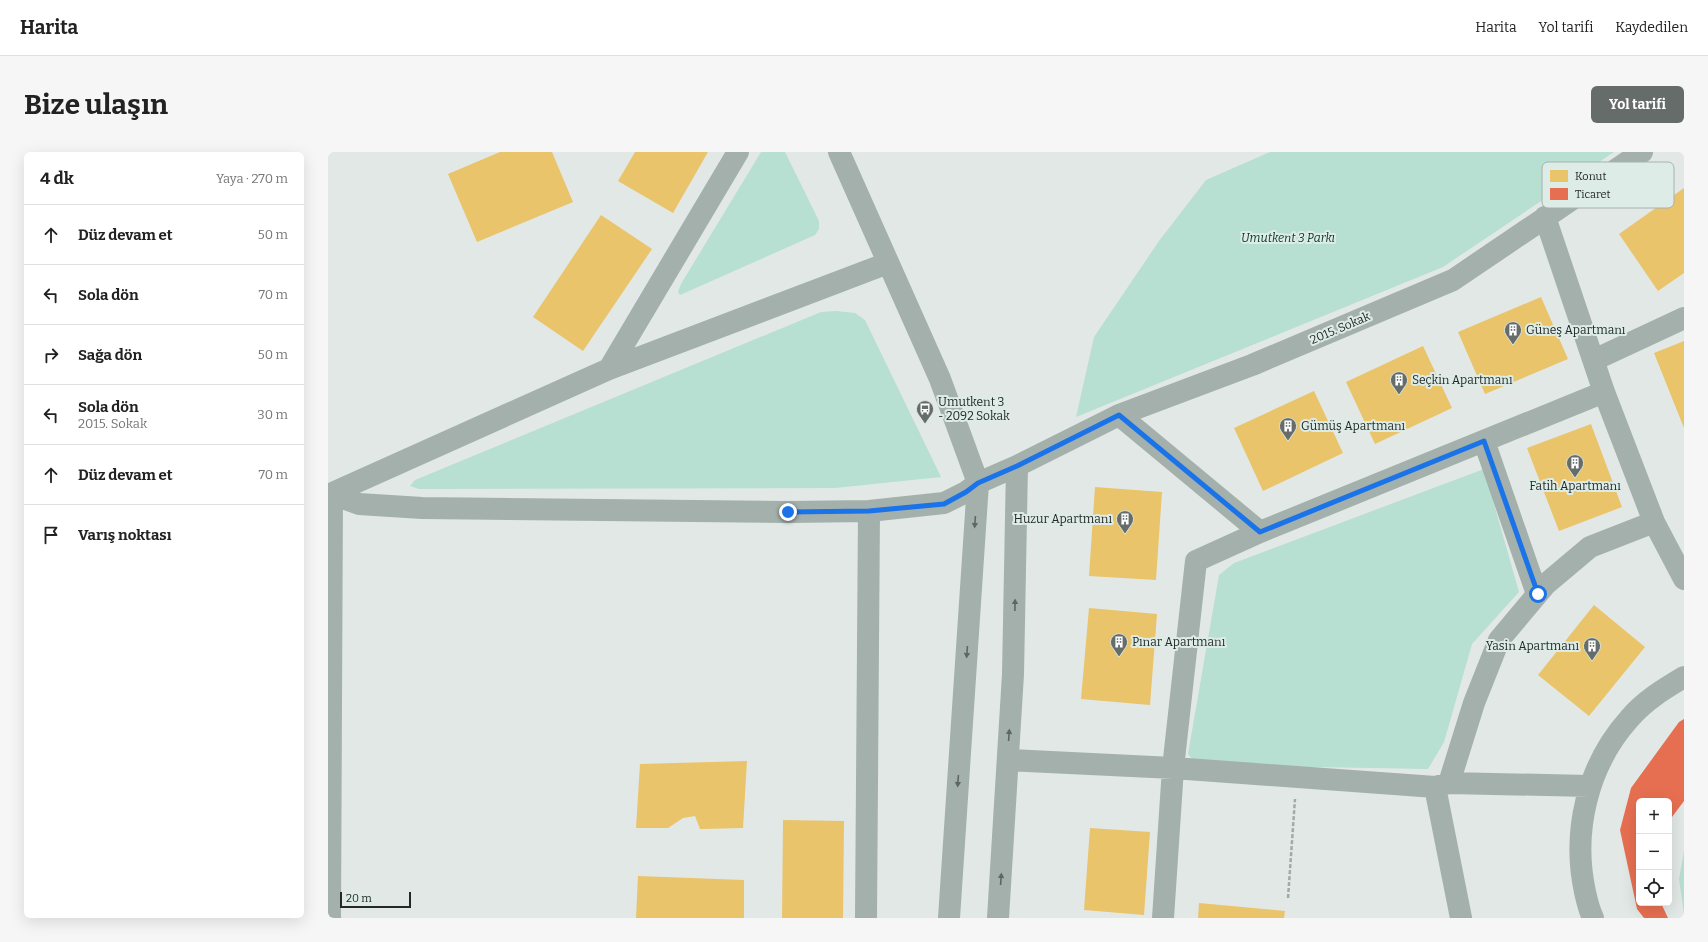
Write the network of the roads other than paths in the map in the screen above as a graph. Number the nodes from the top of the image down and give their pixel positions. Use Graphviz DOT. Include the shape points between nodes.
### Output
graph roads {
  1 [pos="738,152"];
  2 [pos="839,152"];
  3 [pos="1642,152"];
  4 [pos="1627,162"];
  5 [pos="1558,208"];
  6 [pos="1545,217"];
  7 [pos="888,263"];
  8 [pos="1684,318"];
  9 [pos="1594,360"];
  10 [pos="608,369"];
  11 [pos="1604,392"];
  12 [pos="1119,415"];
  13 [pos="1484,441"];
  14 [pos="1017,466"];
  15 [pos="978,483"];
  16 [pos="330,494"];
  17 [pos="869,511"];
  18 [pos="1654,522"];
  19 [pos="1260,532"];
  20 [pos="1684,579"];
  21 [pos="1538,594"];
  22 [pos="1684,677"];
  23 [pos="1008,760"];
  24 [pos="1173,768"];
  25 [pos="1442,785"];
  26 [pos="1590,786"];
  27 [pos="330,918"];
  28 [pos="866,918"];
  29 [pos="949,918"];
  30 [pos="998,918"];
  31 [pos="1163,918"];
  32 [pos="1461,918"];
  33 [pos="1593,918"];
  1 -- 10 [label="street"];
  2 -- 7 [label="street"];
  3 -- 4 [label="street, 2015. Sokak"];
  5 -- 6 [label="street, 2015. Sokak"];
  6 -- 9 [label="street"];
  6 -- 12 [label="street, 2015. Sokak" via="1453,280 1252,365"];
  7 -- 10 [label="street"];
  7 -- 15 [label="street" via="940,378"];
  8 -- 9 [label="street"];
  9 -- 11 [label="street"];
  10 -- 16 [label="street"];
  11 -- 13 [label="street"];
  11 -- 18 [label="street"];
  12 -- 14 [label="street, 2015. Sokak"];
  12 -- 19 [label="street"];
  13 -- 19 [label="street"];
  13 -- 21 [label="street"];
  14 -- 15 [label="street, 2015. Sokak"];
  23 -- 14 [label="street, one-way" via="1013,674"];
  15 -- 17 [label="street, 2015. Sokak" via="944,504"];
  15 -- 29 [label="street, one-way"];
  16 -- 17 [label="street, 2015. Sokak" via="359,504 422,508"];
  16 -- 27 [label="street"];
  17 -- 28 [label="street"];
  18 -- 20 [label="street"];
  18 -- 21 [label="street" via="1590,547 1546,584"];
  19 -- 24 [label="street" via="1196,561"];
  21 -- 25 [label="street" via="1499,640"];
  22 -- 26 [label="street" via="1657,693 1629,719 1606,750"];
  23 -- 24 [label="street"];
  30 -- 23 [label="street, one-way"];
  24 -- 25 [label="street"];
  24 -- 31 [label="street"];
  25 -- 26 [label="street"];
  25 -- 32 [label="street"];
  26 -- 33 [label="street" via="1581,827 1581,871"];
}
